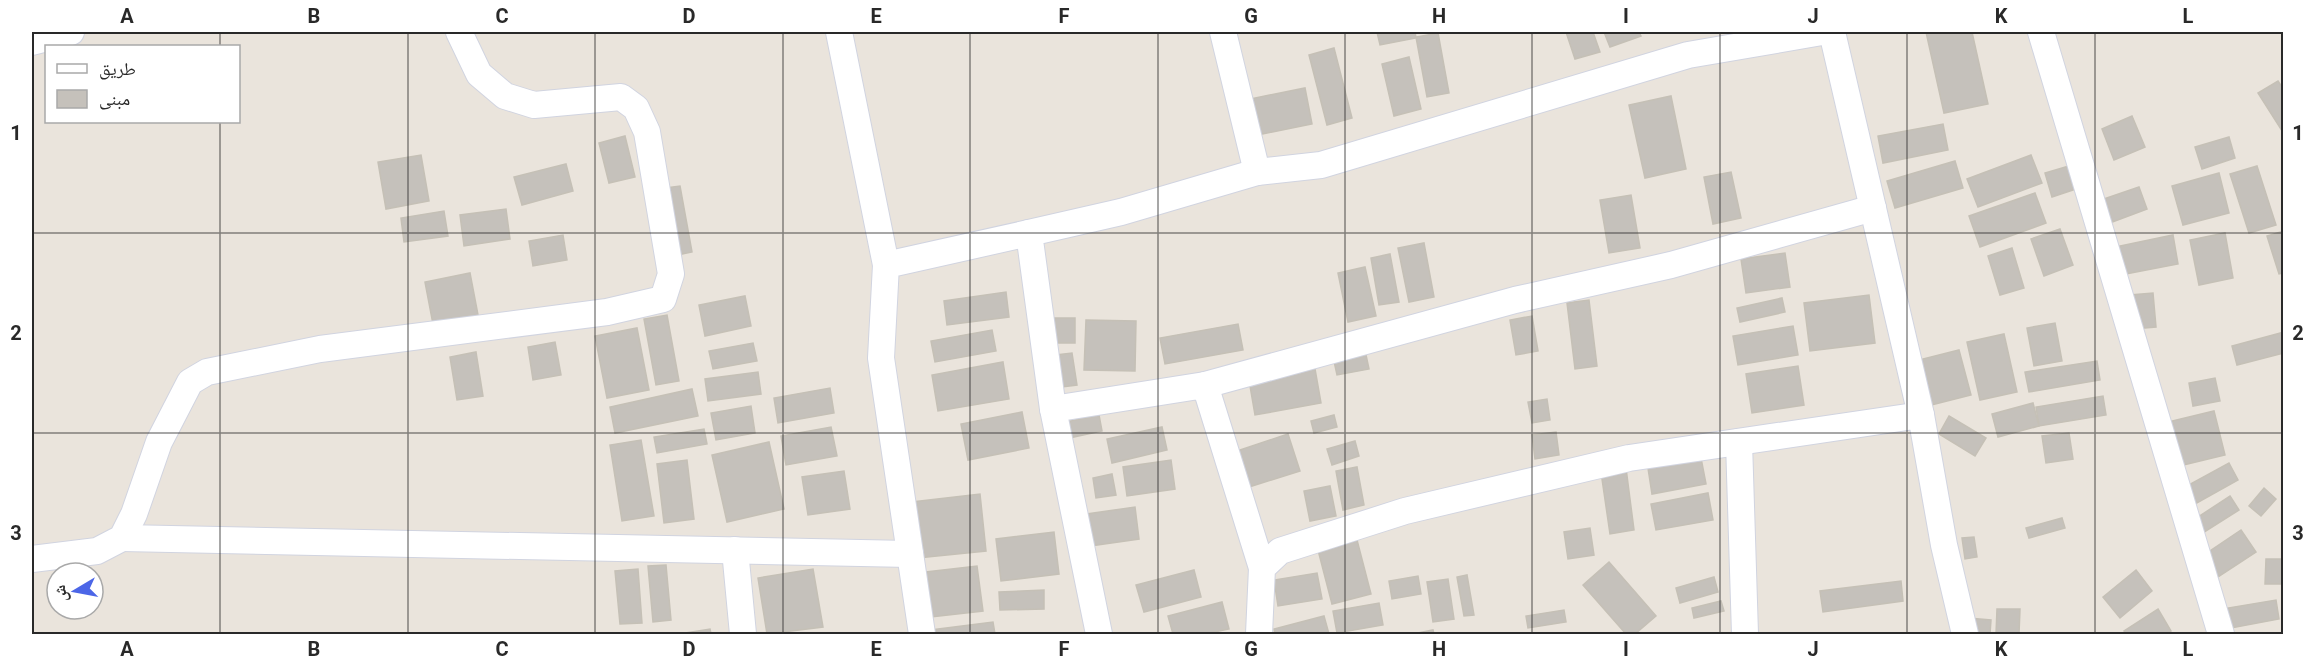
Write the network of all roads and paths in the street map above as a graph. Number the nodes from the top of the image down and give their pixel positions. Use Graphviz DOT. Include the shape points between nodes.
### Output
graph roads {
  1 [pos="71,32"];
  2 [pos="459,32"];
  3 [pos="839,32"];
  4 [pos="1223,32"];
  5 [pos="1822,32"];
  6 [pos="1832,32"];
  7 [pos="2041,32"];
  8 [pos="32,42"];
  9 [pos="1700,42"];
  10 [pos="1257,172"];
  11 [pos="1873,208"];
  12 [pos="1029,233"];
  13 [pos="886,265"];
  14 [pos="1205,386"];
  15 [pos="1053,410"];
  16 [pos="1921,415"];
  17 [pos="1738,442"];
  18 [pos="122,538"];
  19 [pos="735,550"];
  20 [pos="910,554"];
  21 [pos="32,559"];
  22 [pos="1262,568"];
  23 [pos="743,634"];
  24 [pos="922,634"];
  25 [pos="1099,634"];
  26 [pos="1259,634"];
  27 [pos="1745,634"];
  28 [pos="1965,634"];
  29 [pos="2222,634"];
  1 -- 8 [label="street"];
  2 -- 18 [label="street" via="480,74 505,96 534,105 621,98 636,108 647,132 671,274 663,299 607,312 320,349 207,372 190,382 159,442"];
  3 -- 13 [label="street"];
  4 -- 10 [label="street"];
  5 -- 9 [label="street"];
  6 -- 11 [label="street"];
  7 -- 29 [label="street"];
  9 -- 10 [label="street" via="1321,165"];
  10 -- 12 [label="street" via="1121,212"];
  11 -- 14 [label="street" via="1671,265 1515,300"];
  11 -- 16 [label="street"];
  12 -- 13 [label="street"];
  12 -- 15 [label="street"];
  13 -- 20 [label="street" via="881,358"];
  14 -- 15 [label="street"];
  14 -- 22 [label="street"];
  15 -- 25 [label="street"];
  16 -- 17 [label="street"];
  16 -- 28 [label="street" via="1944,545"];
  17 -- 22 [label="street" via="1629,458 1405,511 1280,550"];
  17 -- 27 [label="street"];
  18 -- 19 [label="street"];
  18 -- 21 [label="street" via="97,551"];
  19 -- 20 [label="street"];
  19 -- 23 [label="street"];
  20 -- 24 [label="street"];
  22 -- 26 [label="street"];
}
